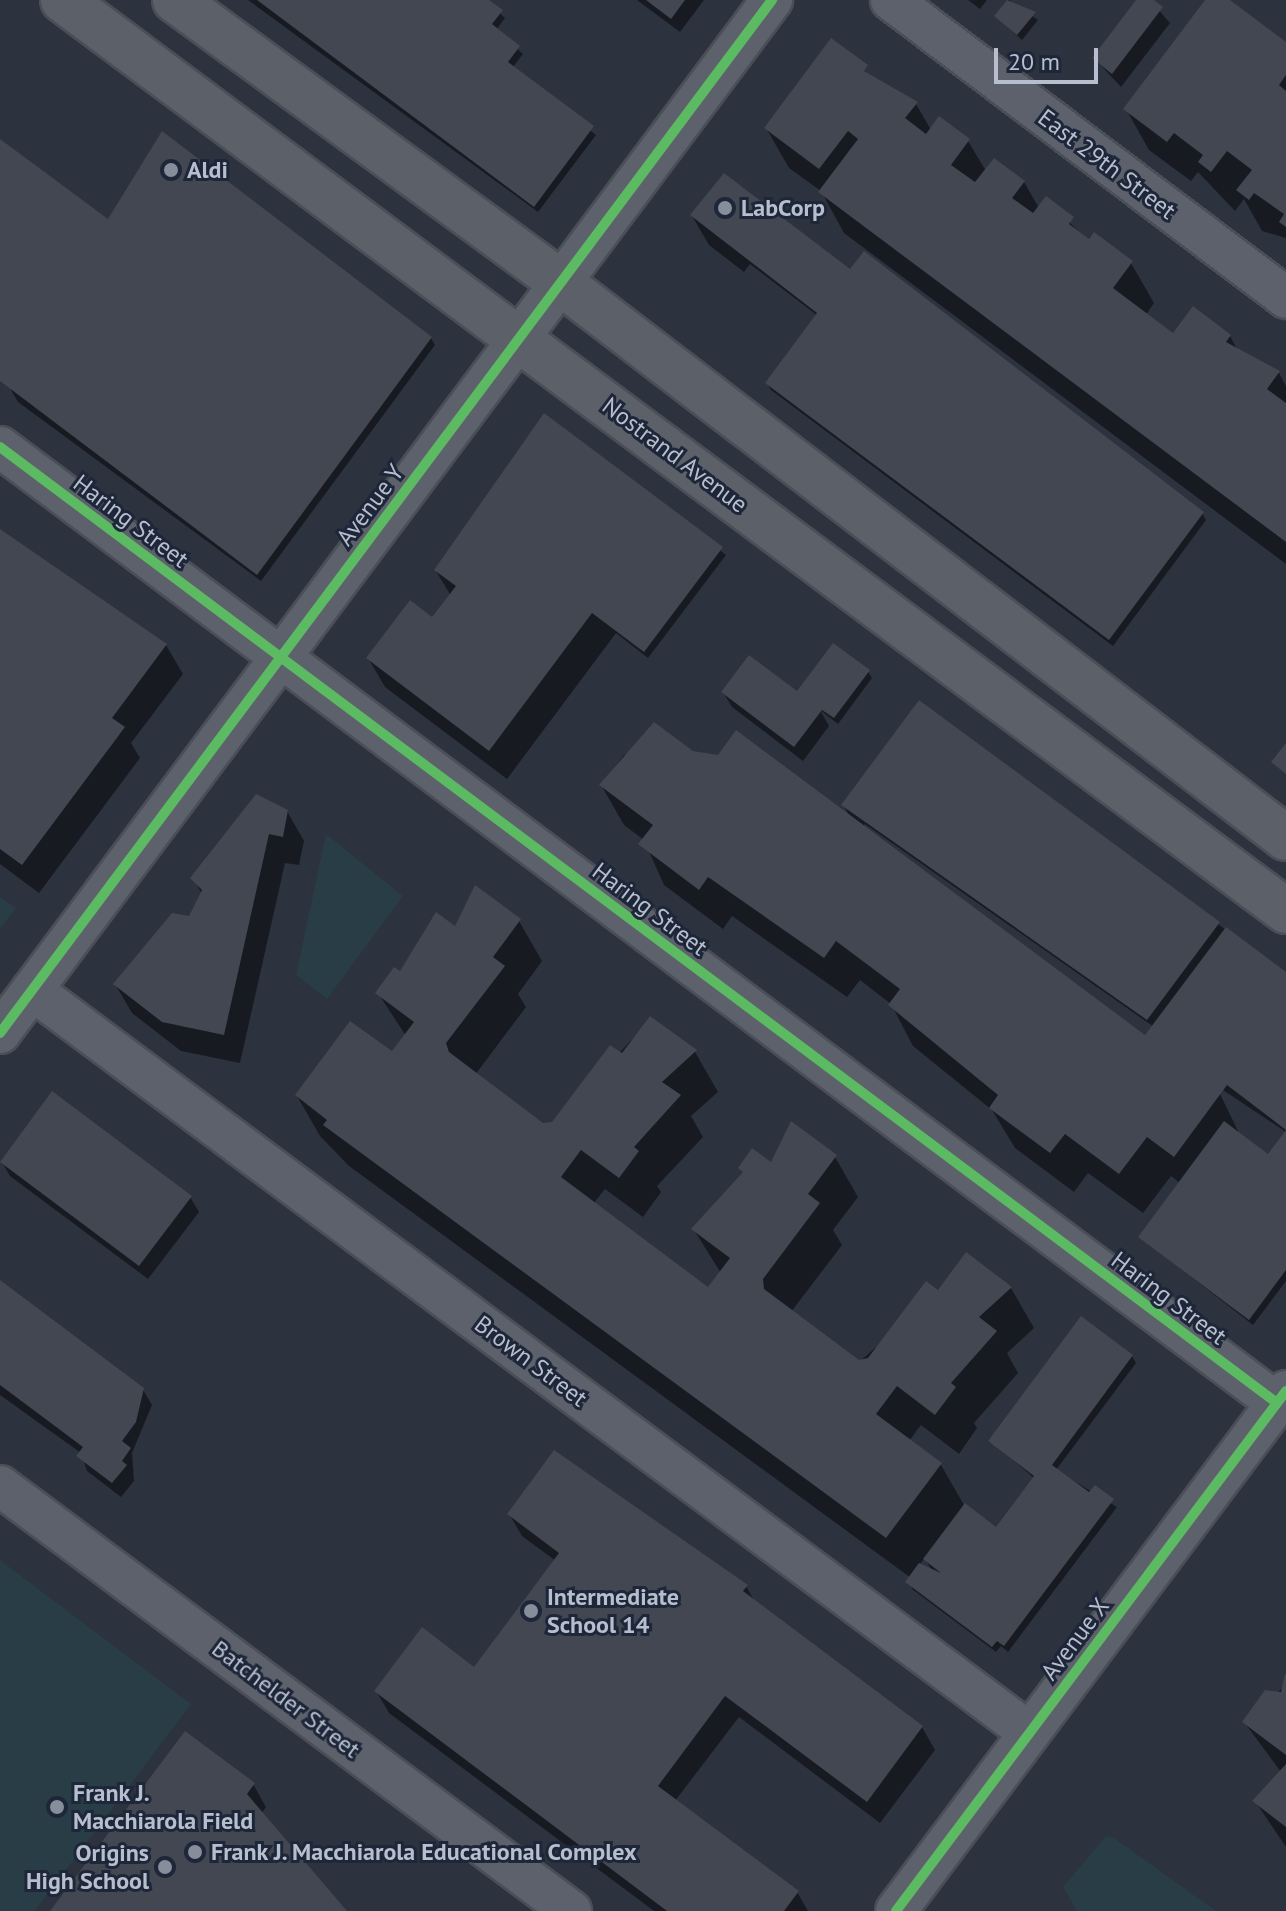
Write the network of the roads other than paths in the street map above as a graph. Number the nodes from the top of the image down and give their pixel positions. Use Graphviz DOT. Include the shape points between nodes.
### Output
graph roads {
  1 [pos="63,0"];
  2 [pos="175,0"];
  3 [pos="772,0"];
  4 [pos="891,0"];
  5 [pos="561,283"];
  6 [pos="1286,298"];
  7 [pos="519,339"];
  8 [pos="0,447"];
  9 [pos="281,658"];
  10 [pos="1286,838"];
  11 [pos="1286,911"];
  12 [pos="32,990"];
  13 [pos="0,1033"];
  14 [pos="1282,1397"];
  15 [pos="0,1486"];
  16 [pos="1030,1733"];
  17 [pos="571,1911"];
  18 [pos="896,1911"];
  1 -- 7 [label="main road, Nostrand Avenue"];
  2 -- 5 [label="main road"];
  3 -- 5 [label="street, Avenue Y"];
  4 -- 6 [label="street, East 29th Street"];
  5 -- 7 [label="street, Avenue Y"];
  5 -- 10 [label="main road"];
  7 -- 9 [label="street, Avenue Y"];
  7 -- 11 [label="main road, Nostrand Avenue"];
  8 -- 9 [label="street, Haring Street"];
  9 -- 12 [label="street, Avenue Y"];
  9 -- 14 [label="street, Haring Street"];
  12 -- 13 [label="street, Avenue Y"];
  12 -- 16 [label="street, Brown Street"];
  14 -- 16 [label="street, Avenue X"];
  15 -- 17 [label="street, Batchelder Street"];
  16 -- 18 [label="street, Avenue X"];
}
